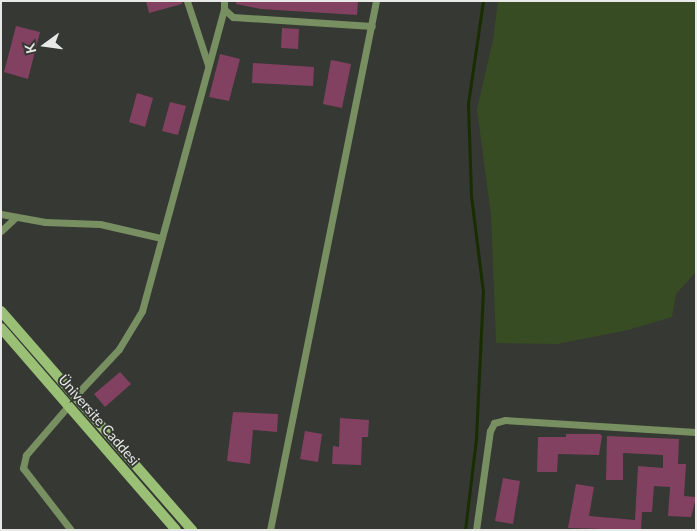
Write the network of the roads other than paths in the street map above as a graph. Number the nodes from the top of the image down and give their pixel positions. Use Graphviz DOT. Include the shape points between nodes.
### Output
graph roads {
  1 [pos="187,1"];
  2 [pos="376,1"];
  3 [pos="224,5"];
  4 [pos="372,26"];
  5 [pos="208,65"];
  6 [pos="1,214"];
  7 [pos="15,218"];
  8 [pos="1,231"];
  9 [pos="161,238"];
  10 [pos="1,311"];
  11 [pos="3,333"];
  12 [pos="75,396"];
  13 [pos="68,405"];
  14 [pos="696,432"];
  15 [pos="71,530"];
  16 [pos="176,530"];
  17 [pos="192,530"];
  18 [pos="270,530"];
  19 [pos="476,530"];
  1 -- 5 [label="street"];
  2 -- 4 [label="street"];
  3 -- 4 [label="street" via="233,17"];
  3 -- 5 [label="street"];
  4 -- 18 [label="street"];
  5 -- 9 [label="street"];
  6 -- 7 [label="street"];
  7 -- 8 [label="street"];
  7 -- 9 [label="street" via="100,224"];
  9 -- 12 [label="street" via="142,311 119,349"];
  10 -- 12 [label="main road"];
  11 -- 13 [label="main road, Üniversite Caddesi"];
  12 -- 17 [label="main road"];
  13 -- 15 [label="street" via="26,455 23,468"];
  13 -- 16 [label="main road, Üniversite Caddesi"];
  14 -- 19 [label="street" via="505,420 494,423 490,430"];
}
